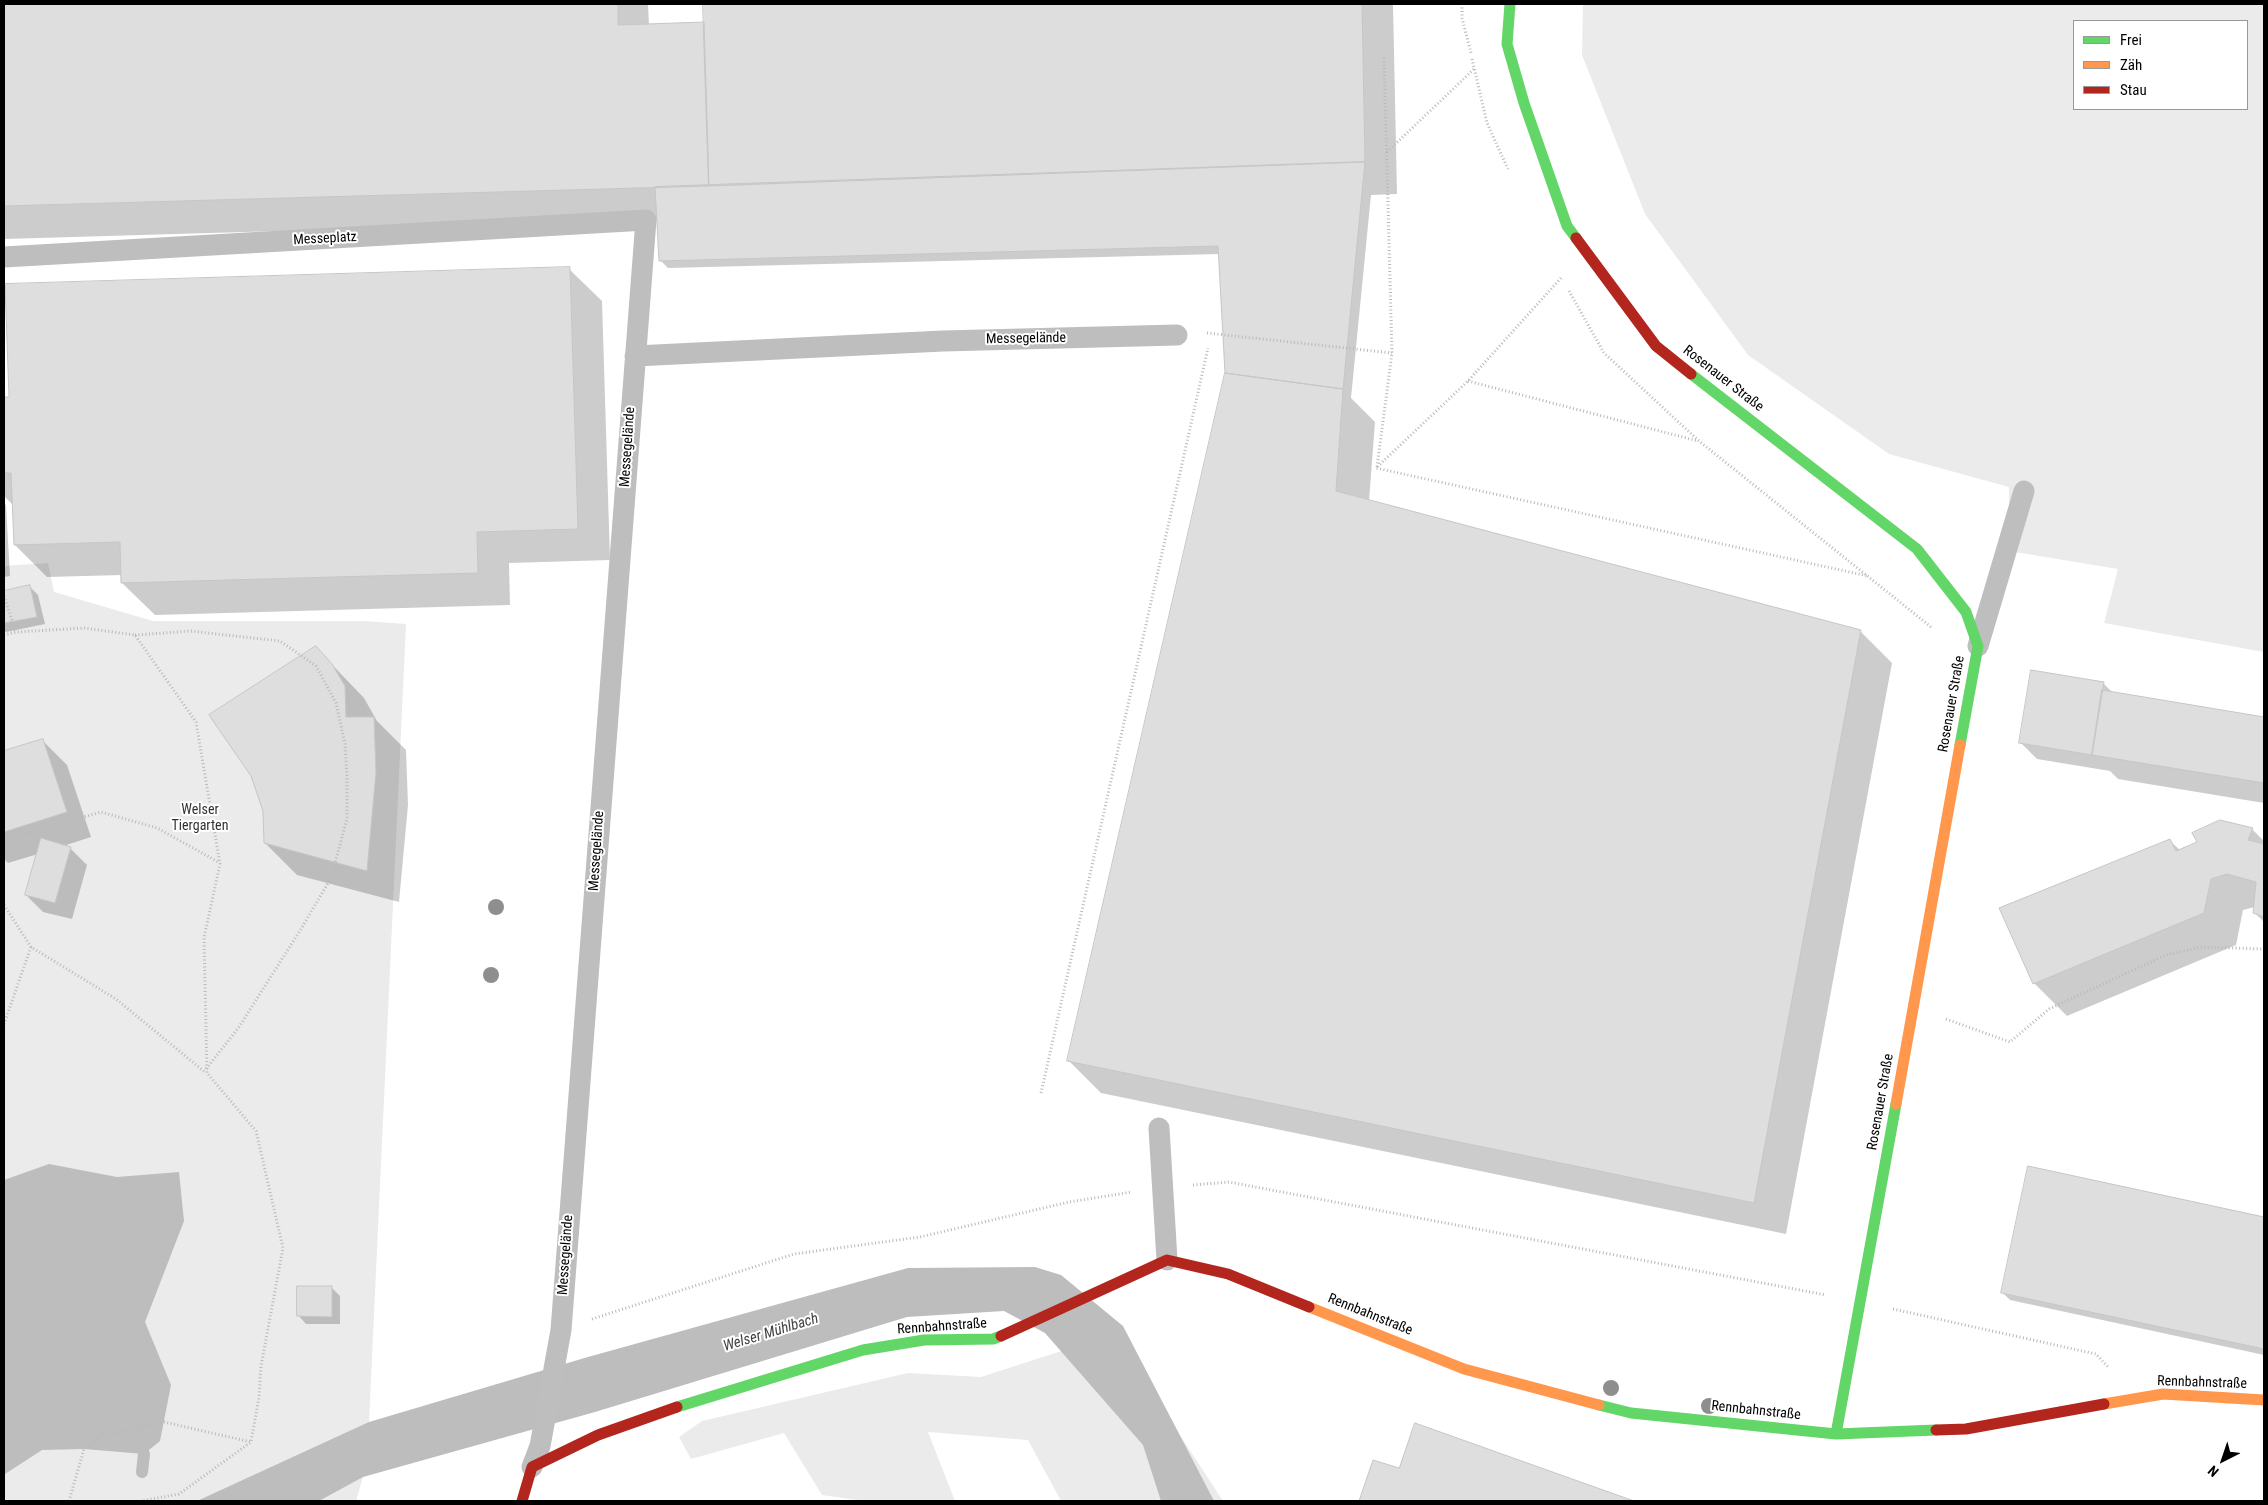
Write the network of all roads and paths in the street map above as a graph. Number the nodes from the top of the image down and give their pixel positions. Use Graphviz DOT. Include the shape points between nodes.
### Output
graph roads {
  1 [pos="1462,4"];
  2 [pos="1510,4"];
  3 [pos="1506,44"];
  4 [pos="1384,56"];
  5 [pos="1475,69"];
  6 [pos="1387,152"];
  7 [pos="1510,174"];
  8 [pos="646,220"];
  9 [pos="4,257"];
  10 [pos="1557,271"];
  11 [pos="1562,278"];
  12 [pos="1211,332"];
  13 [pos="1177,335"];
  14 [pos="1392,353"];
  15 [pos="635,356"];
  16 [pos="1468,381"];
  17 [pos="1699,442"];
  18 [pos="1376,468"];
  19 [pos="2024,491"];
  20 [pos="1871,577"];
  21 [pos="4,596"];
  22 [pos="1935,631"];
  23 [pos="16,632"];
  24 [pos="4,635"];
  25 [pos="135,636"];
  26 [pos="1978,646"];
  27 [pos="4,840"];
  28 [pos="220,864"];
  29 [pos="4,905"];
  30 [pos="31,948"];
  31 [pos="2264,949"];
  32 [pos="1914,1008"];
  33 [pos="4,1024"];
  34 [pos="206,1071"];
  35 [pos="1040,1093"];
  36 [pos="1158,1128"];
  37 [pos="1162,1188"];
  38 [pos="1167,1260"];
  39 [pos="1860,1301"];
  40 [pos="560,1338"];
  41 [pos="2136,1399"];
  42 [pos="2264,1400"];
  43 [pos="1836,1434"];
  44 [pos="252,1442"];
  45 [pos="532,1467"];
  46 [pos="69,1501"];
  47 [pos="141,1501"];
  48 [pos="522,1501"];
  1 -- 5 [label="path" via="1462,18"];
  2 -- 3 [label="street, Rosenauer Straße"];
  3 -- 5 [label="path"];
  3 -- 26 [label="street, Rosenauer Straße" via="1567,226 1656,346 1917,549 1966,612"];
  4 -- 6 [label="path"];
  5 -- 6 [label="path"];
  5 -- 7 [label="path" via="1487,123"];
  6 -- 14 [label="path"];
  8 -- 9 [label="lane, Messeplatz"];
  8 -- 15 [label="lane, Messegelände"];
  10 -- 11 [label="path"];
  11 -- 16 [label="path"];
  11 -- 17 [label="path" via="1604,353"];
  12 -- 13 [label="path"];
  12 -- 14 [label="path"];
  12 -- 35 [label="path"];
  13 -- 15 [label="lane, Messegelände" via="943,341"];
  14 -- 18 [label="path"];
  15 -- 40 [label="lane, Messegelände"];
  16 -- 17 [label="path"];
  16 -- 18 [label="path"];
  17 -- 20 [label="path"];
  18 -- 20 [label="path"];
  19 -- 26 [label="lane"];
  20 -- 22 [label="path"];
  21 -- 23 [label="path"];
  23 -- 24 [label="path"];
  23 -- 25 [label="path" via="84,628"];
  25 -- 28 [label="path" via="196,722"];
  25 -- 34 [label="path" via="190,631 280,641 316,666 336,703 345,744 347,819 331,878 239,1027"];
  26 -- 32 [label="street, Rosenauer Straße"];
  27 -- 28 [label="path" via="101,812 157,828"];
  28 -- 34 [label="path" via="204,938"];
  29 -- 30 [label="path"];
  30 -- 33 [label="path"];
  30 -- 34 [label="path" via="116,999"];
  31 -- 32 [label="path" via="2202,947 2166,956 2049,1008 2010,1042"];
  32 -- 39 [label="street, Rosenauer Straße"];
  34 -- 44 [label="path" via="256,1130 283,1248 261,1366"];
  36 -- 37 [label="lane"];
  37 -- 38 [label="lane"];
  37 -- 39 [label="path" via="1229,1182"];
  37 -- 40 [label="path" via="1069,1202 920,1237 794,1254"];
  38 -- 43 [label="street, Rennbahnstraße" via="1228,1274 1464,1369 1631,1413"];
  38 -- 45 [label="street, Rennbahnstraße" via="994,1339 924,1340 862,1350 686,1404 598,1435"];
  39 -- 41 [label="path" via="2096,1354"];
  39 -- 43 [label="street, Rosenauer Straße"];
  40 -- 45 [label="lane, Messegelände" via="540,1446"];
  41 -- 42 [label="street, Rennbahnstraße" via="2163,1394"];
  41 -- 43 [label="street, Rennbahnstraße" via="1966,1429"];
  44 -- 46 [label="path" via="164,1422 100,1436 84,1449"];
  44 -- 47 [label="path" via="179,1494"];
  45 -- 48 [label="street"];
}
